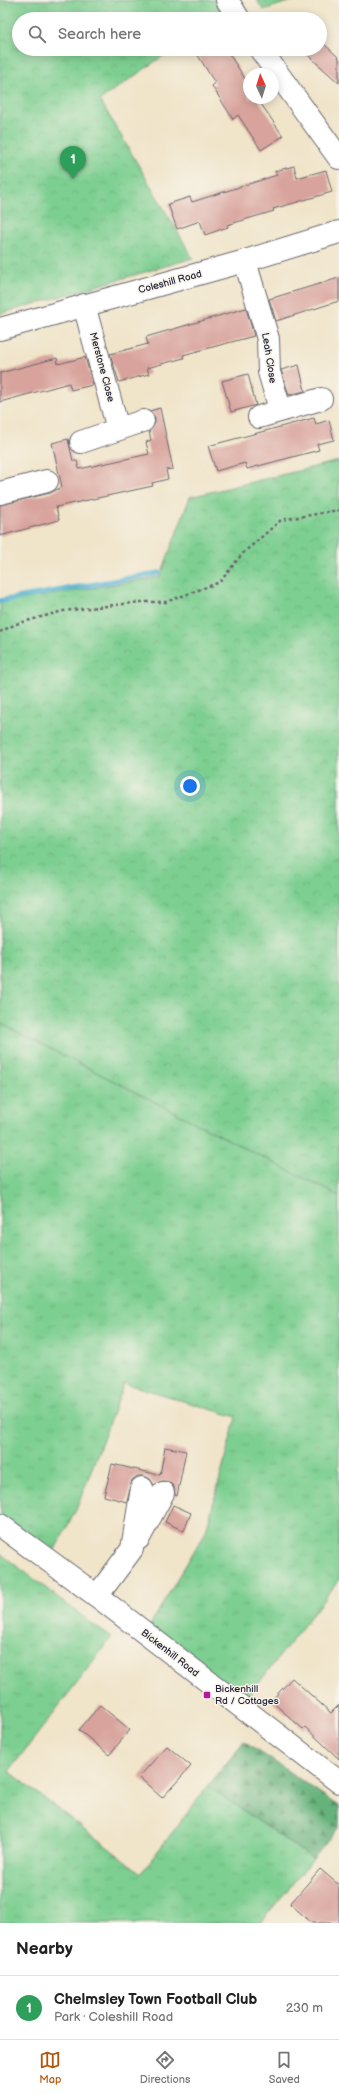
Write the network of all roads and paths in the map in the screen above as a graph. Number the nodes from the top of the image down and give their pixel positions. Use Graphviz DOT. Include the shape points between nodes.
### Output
graph roads {
  1 [pos="227,0"];
  2 [pos="235,12"];
  3 [pos="265,56"];
  4 [pos="339,158"];
  5 [pos="339,232"];
  6 [pos="246,261"];
  7 [pos="84,305"];
  8 [pos="0,329"];
  9 [pos="321,399"];
  10 [pos="280,409"];
  11 [pos="259,417"];
  12 [pos="143,421"];
  13 [pos="118,429"];
  14 [pos="81,442"];
  15 [pos="47,481"];
  16 [pos="0,493"];
  17 [pos="339,510"];
  18 [pos="0,632"];
  19 [pos="142,1488"];
  20 [pos="163,1493"];
  21 [pos="0,1525"];
  22 [pos="132,1549"];
  23 [pos="97,1596"];
  24 [pos="339,1782"];
  1 -- 2 [label="street"];
  3 -- 4 [label="street"];
  5 -- 6 [label="street, Coleshill Road"];
  6 -- 7 [label="street, Coleshill Road"];
  6 -- 10 [label="street, Leah Close" via="268,339 270,372"];
  7 -- 8 [label="street, Coleshill Road"];
  7 -- 13 [label="street, Merstone Close"];
  9 -- 10 [label="street"];
  10 -- 11 [label="street"];
  12 -- 13 [label="street"];
  13 -- 14 [label="street"];
  15 -- 16 [label="street"];
  17 -- 18 [label="path" via="281,520 242,554 220,582 166,602 141,602 63,611 16,624"];
  19 -- 22 [label="street"];
  20 -- 22 [label="street"];
  21 -- 23 [label="street, Bickenhill Road"];
  22 -- 23 [label="street"];
  23 -- 24 [label="street, Bickenhill Road"];
}
